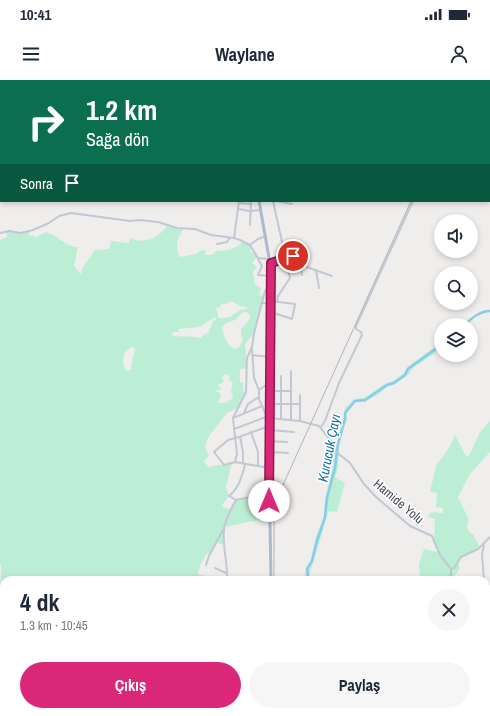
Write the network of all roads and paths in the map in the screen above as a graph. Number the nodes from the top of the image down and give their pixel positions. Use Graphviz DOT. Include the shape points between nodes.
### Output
graph roads {
  1 [pos="239,202"];
  2 [pos="251,202"];
  3 [pos="259,202"];
  4 [pos="273,202"];
  5 [pos="282,202"];
  6 [pos="413,202"];
  7 [pos="292,204"];
  8 [pos="238,209"];
  9 [pos="260,210"];
  10 [pos="250,211"];
  11 [pos="250,225"];
  12 [pos="0,233"];
  13 [pos="266,236"];
  14 [pos="230,238"];
  15 [pos="234,238"];
  16 [pos="217,244"];
  17 [pos="250,245"];
  18 [pos="286,257"];
  19 [pos="258,258"];
  20 [pos="270,258"];
  21 [pos="271,263"];
  22 [pos="301,265"];
  23 [pos="316,270"];
  24 [pos="302,275"];
  25 [pos="271,276"];
  26 [pos="332,276"];
  27 [pos="271,281"];
  28 [pos="319,288"];
  29 [pos="277,302"];
  30 [pos="262,303"];
  31 [pos="271,303"];
  32 [pos="271,312"];
  33 [pos="252,348"];
  34 [pos="252,355"];
  35 [pos="270,357"];
  36 [pos="291,372"];
  37 [pos="282,376"];
  38 [pos="270,382"];
  39 [pos="259,390"];
  40 [pos="269,391"];
  41 [pos="281,391"];
  42 [pos="291,392"];
  43 [pos="300,395"];
  44 [pos="259,397"];
  45 [pos="269,404"];
  46 [pos="281,404"];
  47 [pos="291,404"];
  48 [pos="300,404"];
  49 [pos="262,406"];
  50 [pos="244,413"];
  51 [pos="268,417"];
  52 [pos="233,418"];
  53 [pos="281,419"];
  54 [pos="290,420"];
  55 [pos="300,421"];
  56 [pos="321,427"];
  57 [pos="269,428"];
  58 [pos="234,429"];
  59 [pos="251,432"];
  60 [pos="294,432"];
  61 [pos="240,437"];
  62 [pos="235,438"];
  63 [pos="269,441"];
  64 [pos="287,442"];
  65 [pos="269,452"];
  66 [pos="288,453"];
  67 [pos="235,462"];
  68 [pos="244,463"];
  69 [pos="258,466"];
  70 [pos="269,468"];
  71 [pos="269,493"];
  72 [pos="236,500"];
  73 [pos="224,528"];
  74 [pos="490,537"];
  75 [pos="484,544"];
  76 [pos="206,565"];
  77 [pos="215,568"];
  78 [pos="450,569"];
  79 [pos="227,573"];
  80 [pos="271,576"];
  81 [pos="450,576"];
  82 [pos="484,576"];
  1 -- 2 [label="street"];
  1 -- 8 [label="street"];
  2 -- 10 [label="street"];
  3 -- 9 [label="main road"];
  4 -- 18 [label="street"];
  5 -- 7 [label="street"];
  6 -- 56 [label="street" via="356,326 362,334 361,338"];
  8 -- 10 [label="street"];
  8 -- 15 [label="street"];
  9 -- 10 [label="street"];
  9 -- 13 [label="main road"];
  10 -- 11 [label="street"];
  12 -- 14 [label="street" via="33,230 59,216 73,213 130,221 162,222 177,228 195,229 210,236"];
  13 -- 17 [label="street"];
  13 -- 20 [label="main road"];
  14 -- 15 [label="street"];
  14 -- 16 [label="street" via="227,242"];
  15 -- 17 [label="street"];
  17 -- 19 [label="street"];
  18 -- 21 [label="street"];
  18 -- 22 [label="street" via="300,259"];
  18 -- 29 [label="street" via="290,279 278,296"];
  19 -- 20 [label="street"];
  19 -- 25 [label="street" via="262,266 258,275"];
  20 -- 21 [label="main road"];
  21 -- 25 [label="main road"];
  22 -- 23 [label="street"];
  22 -- 24 [label="street"];
  23 -- 26 [label="street"];
  23 -- 28 [label="street"];
  25 -- 27 [label="main road"];
  27 -- 30 [label="street"];
  27 -- 31 [label="main road"];
  29 -- 31 [label="street"];
  29 -- 32 [label="street" via="295,304 292,318"];
  30 -- 31 [label="street"];
  30 -- 33 [label="street"];
  31 -- 32 [label="main road"];
  32 -- 35 [label="main road"];
  33 -- 34 [label="street"];
  33 -- 52 [label="street" via="247,361 246,392"];
  34 -- 35 [label="street"];
  34 -- 39 [label="street" via="254,378"];
  35 -- 38 [label="main road"];
  36 -- 42 [label="street"];
  37 -- 41 [label="street"];
  38 -- 39 [label="street"];
  38 -- 40 [label="main road"];
  39 -- 44 [label="street"];
  40 -- 41 [label="street"];
  40 -- 45 [label="main road"];
  41 -- 42 [label="street"];
  41 -- 46 [label="street"];
  42 -- 47 [label="street"];
  43 -- 48 [label="street"];
  44 -- 49 [label="street"];
  44 -- 50 [label="street" via="248,404"];
  45 -- 46 [label="street"];
  45 -- 51 [label="main road"];
  46 -- 47 [label="street"];
  46 -- 53 [label="street"];
  47 -- 48 [label="street"];
  47 -- 54 [label="street"];
  48 -- 55 [label="street"];
  49 -- 50 [label="street"];
  49 -- 51 [label="street"];
  50 -- 52 [label="street"];
  51 -- 53 [label="street"];
  51 -- 57 [label="main road"];
  51 -- 58 [label="street"];
  52 -- 58 [label="street"];
  53 -- 54 [label="street"];
  54 -- 55 [label="street"];
  55 -- 56 [label="street"];
  56 -- 78 [label="street, Hamide Yolu" via="336,452 350,463 376,497 410,526 432,536 440,555"];
  57 -- 59 [label="street"];
  57 -- 60 [label="street"];
  57 -- 63 [label="main road"];
  58 -- 62 [label="street"];
  59 -- 61 [label="street"];
  59 -- 69 [label="street" via="258,452"];
  61 -- 62 [label="street"];
  61 -- 68 [label="street"];
  62 -- 67 [label="street"];
  62 -- 67 [label="street" via="226,440 214,452 224,465"];
  63 -- 64 [label="street"];
  63 -- 65 [label="main road"];
  65 -- 66 [label="street"];
  65 -- 70 [label="main road"];
  67 -- 68 [label="street"];
  68 -- 69 [label="street"];
  68 -- 72 [label="street" via="243,472 229,496"];
  69 -- 70 [label="street"];
  70 -- 71 [label="main road"];
  71 -- 72 [label="street"];
  71 -- 80 [label="main road"];
  72 -- 73 [label="street"];
  73 -- 76 [label="street"];
  73 -- 79 [label="street"];
  74 -- 75 [label="street"];
  75 -- 78 [label="street" via="461,557 454,568"];
  75 -- 82 [label="street"];
  77 -- 79 [label="street"];
  78 -- 81 [label="street"];
}
